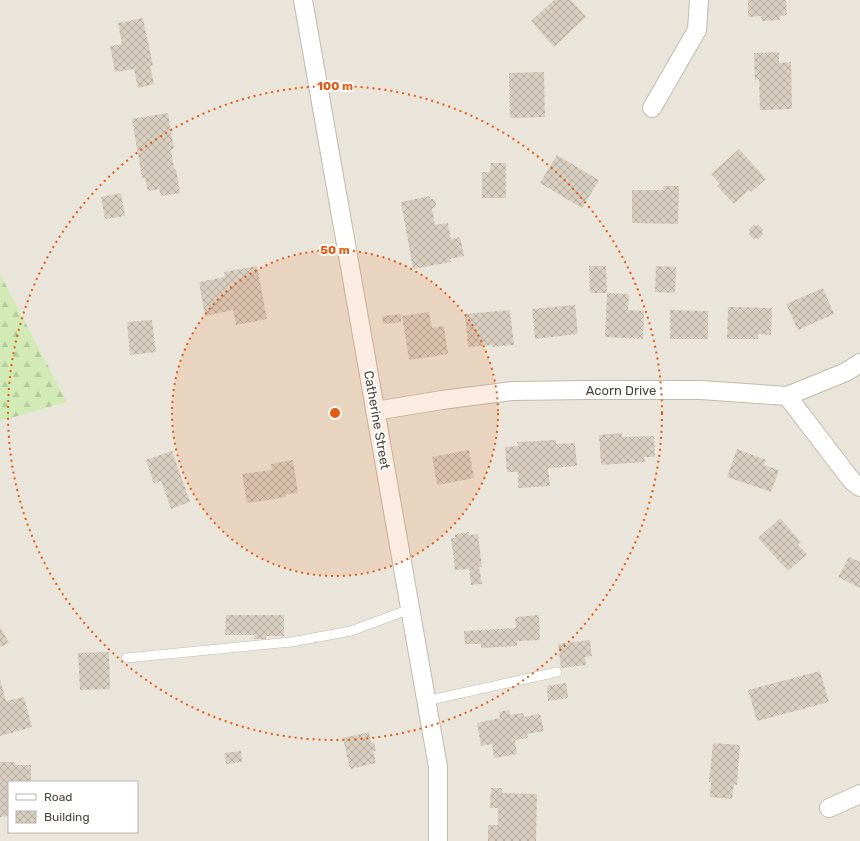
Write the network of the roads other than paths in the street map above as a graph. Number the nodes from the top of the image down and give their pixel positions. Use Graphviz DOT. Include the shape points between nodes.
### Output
graph roads {
  1 [pos="303,0"];
  2 [pos="699,0"];
  3 [pos="652,108"];
  4 [pos="860,363"];
  5 [pos="787,396"];
  6 [pos="375,411"];
  7 [pos="860,487"];
  8 [pos="410,610"];
  9 [pos="126,658"];
  10 [pos="557,672"];
  11 [pos="426,701"];
  12 [pos="860,794"];
  13 [pos="829,808"];
  14 [pos="438,841"];
  1 -- 6 [label="street, Catherine Street"];
  2 -- 3 [label="street" via="697,30"];
  4 -- 5 [label="street, Acorn Drive" via="846,372"];
  5 -- 6 [label="street, Acorn Drive" via="700,390 512,391"];
  5 -- 7 [label="street" via="852,481"];
  6 -- 8 [label="street, Catherine Street"];
  8 -- 9 [label="lane" via="351,631 291,642"];
  8 -- 11 [label="street, Catherine Street"];
  10 -- 11 [label="lane"];
  11 -- 14 [label="street, Catherine Street" via="438,767"];
  12 -- 13 [label="street"];
}
